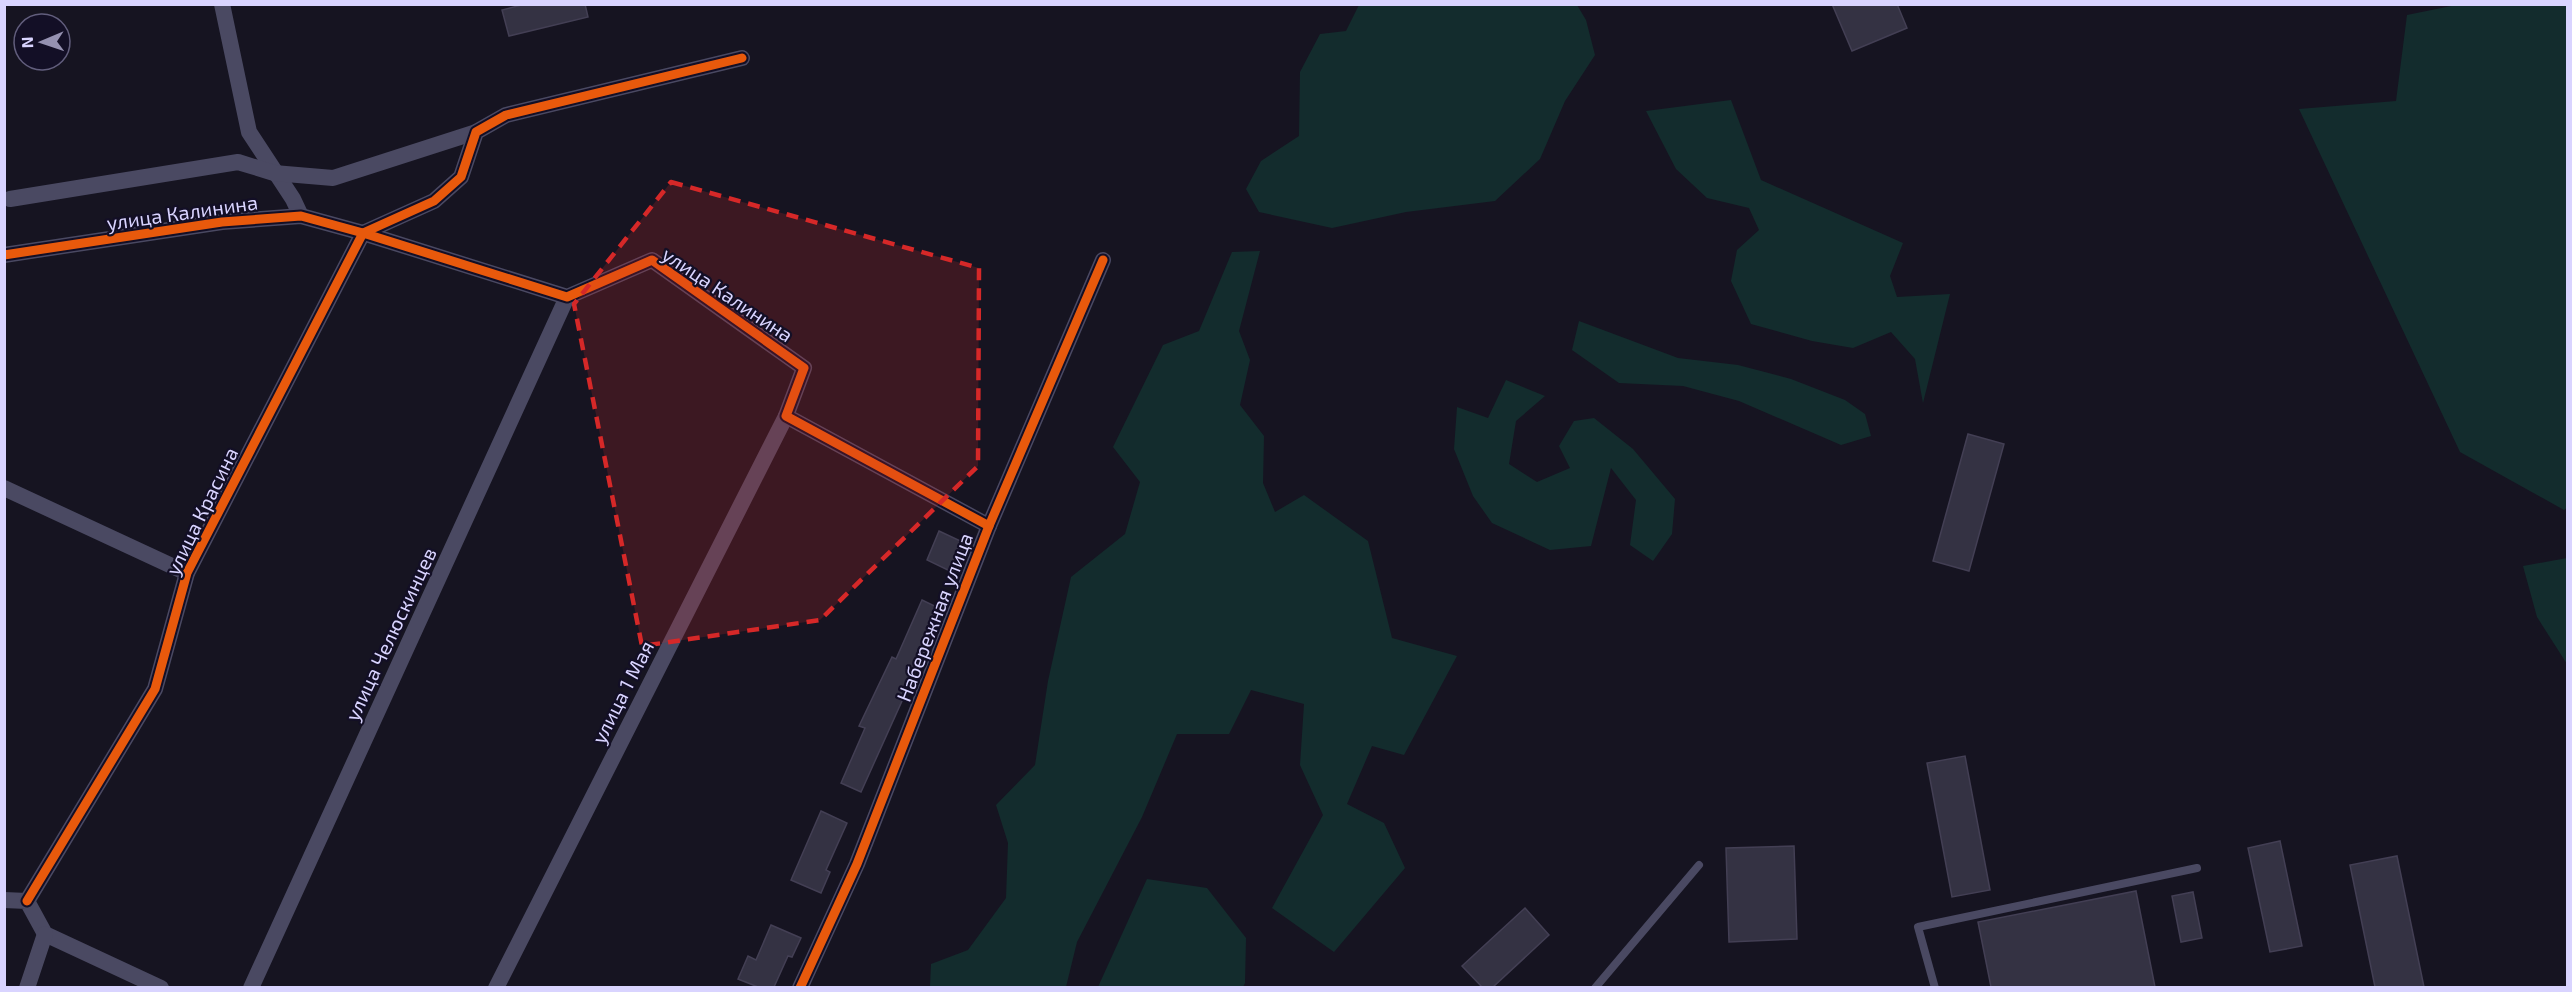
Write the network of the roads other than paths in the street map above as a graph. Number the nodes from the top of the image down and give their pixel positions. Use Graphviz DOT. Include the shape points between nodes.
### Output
graph roads {
  1 [pos="222,4"];
  2 [pos="742,58"];
  3 [pos="476,132"];
  4 [pos="274,173"];
  5 [pos="10,199"];
  6 [pos="301,216"];
  7 [pos="363,233"];
  8 [pos="4,255"];
  9 [pos="1102,260"];
  10 [pos="567,297"];
  11 [pos="786,416"];
  12 [pos="4,488"];
  13 [pos="989,526"];
  14 [pos="187,573"];
  15 [pos="1699,865"];
  16 [pos="2197,868"];
  17 [pos="4,900"];
  18 [pos="27,901"];
  19 [pos="45,934"];
  20 [pos="27,987"];
  21 [pos="161,987"];
  22 [pos="251,987"];
  23 [pos="496,987"];
  24 [pos="800,987"];
  25 [pos="1595,987"];
  26 [pos="1935,987"];
  1 -- 4 [label="street" via="249,132"];
  2 -- 3 [label="street, улица Калинина" via="506,116"];
  3 -- 4 [label="street, улица Калинина" via="333,178"];
  3 -- 7 [label="street" via="461,177 434,201"];
  4 -- 5 [label="street, улица Калинина" via="238,162"];
  4 -- 6 [label="street"];
  6 -- 7 [label="street, улица Калинина"];
  6 -- 8 [label="street, улица Калинина" via="222,222"];
  7 -- 10 [label="street, улица Калинина"];
  7 -- 14 [label="street, улица Красина"];
  9 -- 13 [label="street, Набережная улица"];
  10 -- 11 [label="street, улица Калинина" via="652,260 804,368"];
  10 -- 22 [label="street, улица Челюскинцев"];
  11 -- 13 [label="street"];
  11 -- 23 [label="street, улица 1 Мая"];
  12 -- 14 [label="street"];
  13 -- 24 [label="street, Набережная улица" via="857,864"];
  14 -- 18 [label="street, улица Красина" via="155,689"];
  15 -- 25 [label="lane"];
  16 -- 26 [label="lane" via="1918,927"];
  17 -- 18 [label="street"];
  18 -- 19 [label="street"];
  19 -- 20 [label="street"];
  19 -- 21 [label="street"];
}
